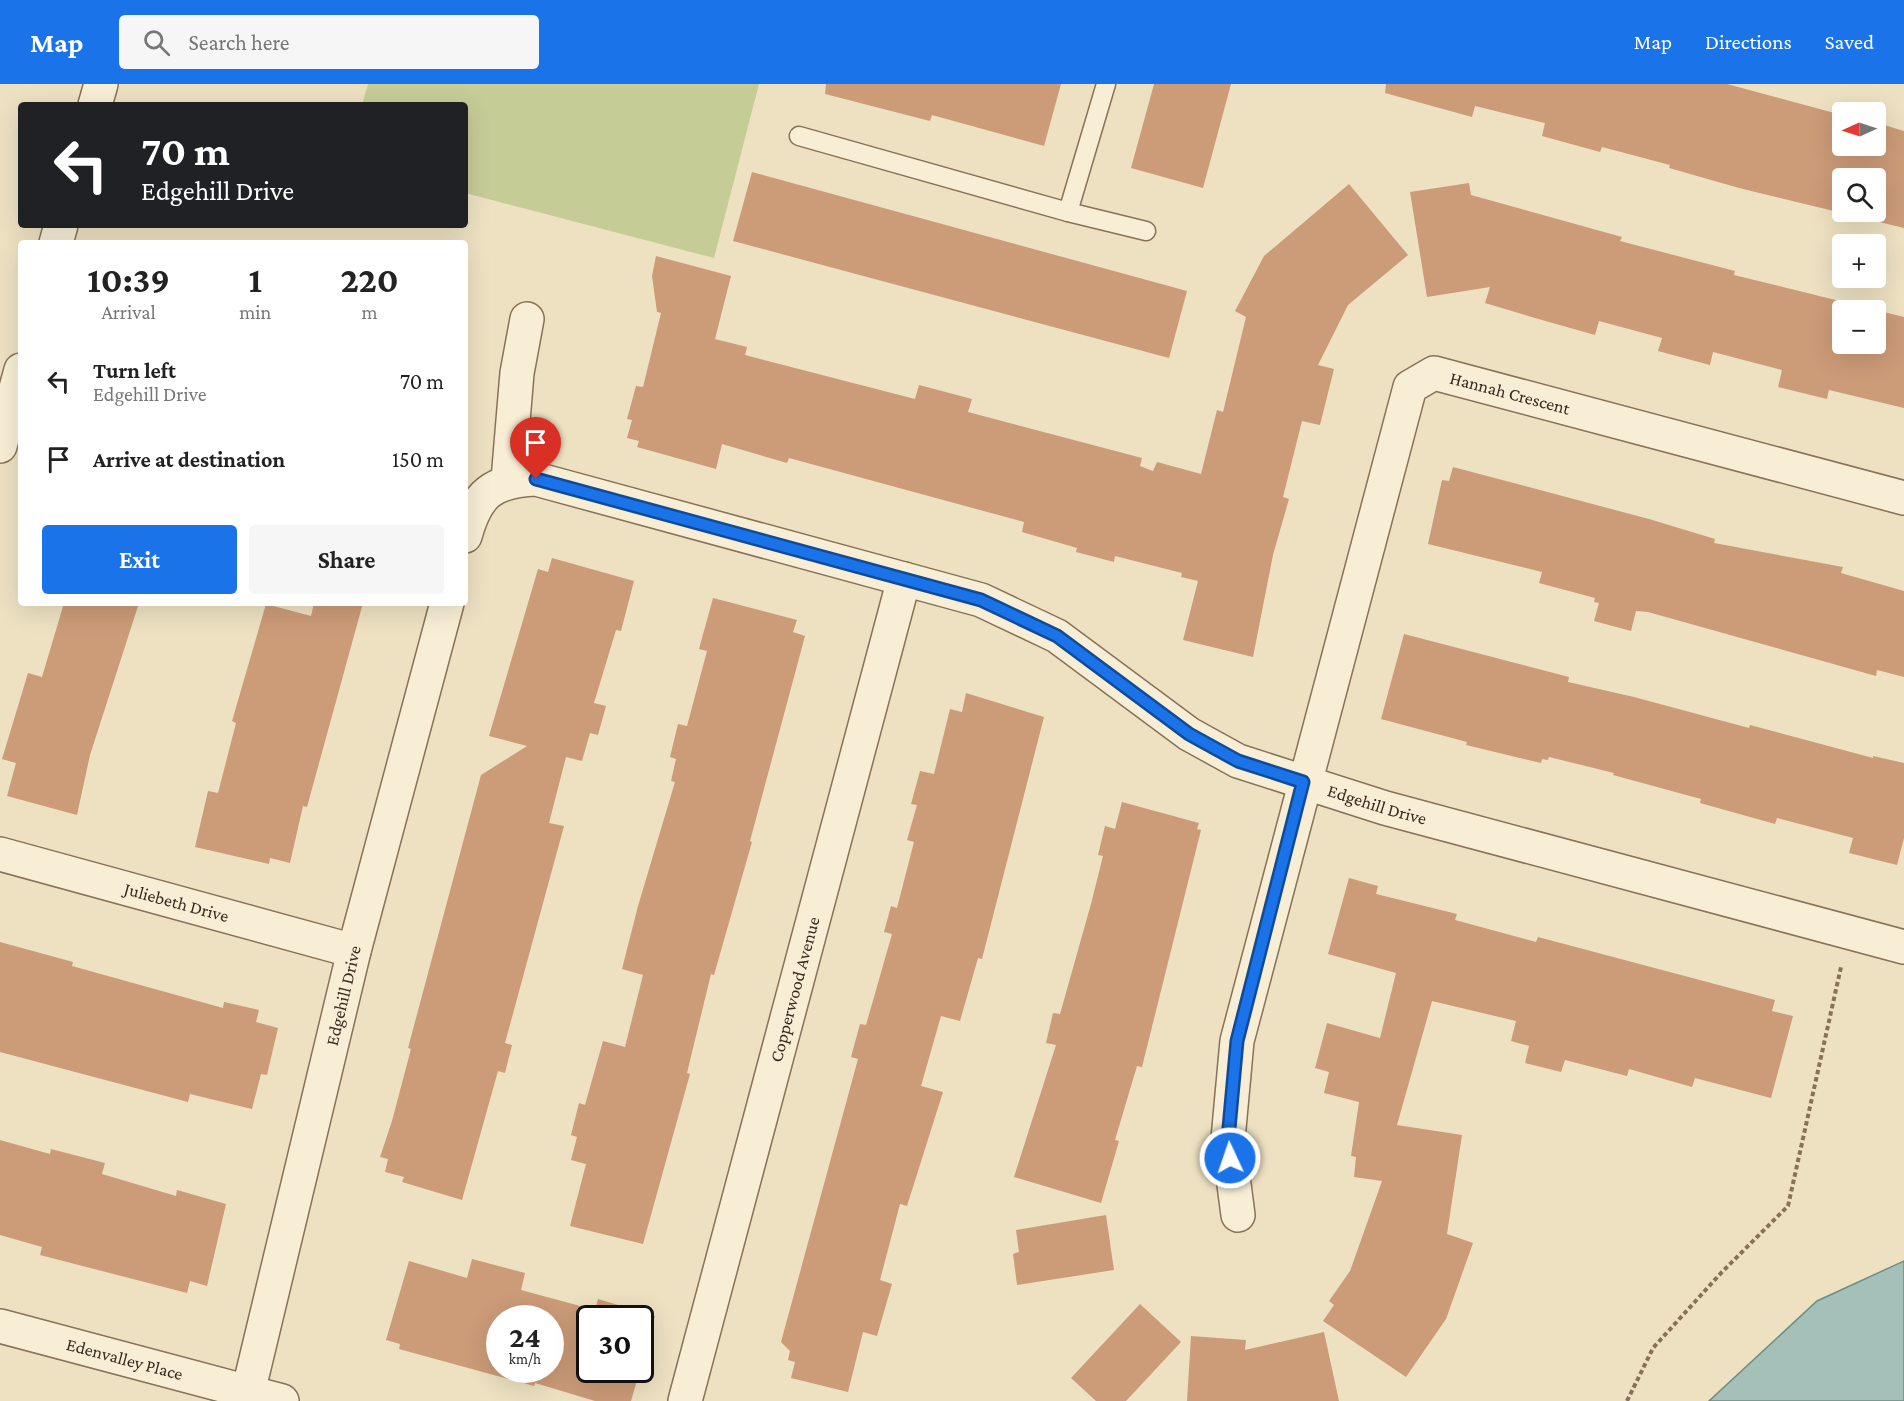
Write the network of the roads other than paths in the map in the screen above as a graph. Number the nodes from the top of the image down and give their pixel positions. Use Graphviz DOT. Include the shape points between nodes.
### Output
graph roads {
  1 [pos="101,84"];
  2 [pos="1106,84"];
  3 [pos="96,102"];
  4 [pos="799,136"];
  5 [pos="1068,212"];
  6 [pos="1146,231"];
  7 [pos="527,320"];
  8 [pos="18,381"];
  9 [pos="0,446"];
  10 [pos="508,480"];
  11 [pos="1904,498"];
  12 [pos="468,525"];
  13 [pos="904,579"];
  14 [pos="446,606"];
  15 [pos="1303,782"];
  16 [pos="0,854"];
  17 [pos="1904,947"];
  18 [pos="354,951"];
  19 [pos="1238,1215"];
  20 [pos="0,1326"];
  21 [pos="247,1396"];
  22 [pos="282,1401"];
  23 [pos="685,1401"];
  1 -- 3 [label="street"];
  2 -- 5 [label="lane"];
  4 -- 5 [label="lane"];
  5 -- 6 [label="lane"];
  7 -- 10 [label="street" via="517,373"];
  8 -- 9 [label="street"];
  10 -- 12 [label="street" via="486,493"];
  10 -- 13 [label="street, Edgehill Drive" via="536,479"];
  11 -- 15 [label="street, Hannah Crescent" via="1434,373 1410,387"];
  13 -- 15 [label="street, Edgehill Drive" via="981,600 1057,636 1189,734 1238,761"];
  13 -- 23 [label="street, Copperwood Avenue"];
  14 -- 18 [label="street, Edgehill Drive"];
  15 -- 17 [label="street, Edgehill Drive" via="1396,811"];
  15 -- 19 [label="street, Hannah Crescent" via="1237,1041 1228,1139"];
  16 -- 18 [label="street, Juliebeth Drive"];
  18 -- 21 [label="street, Edgehill Drive"];
  20 -- 21 [label="street, Edenvalley Place"];
  21 -- 22 [label="street"];
}
